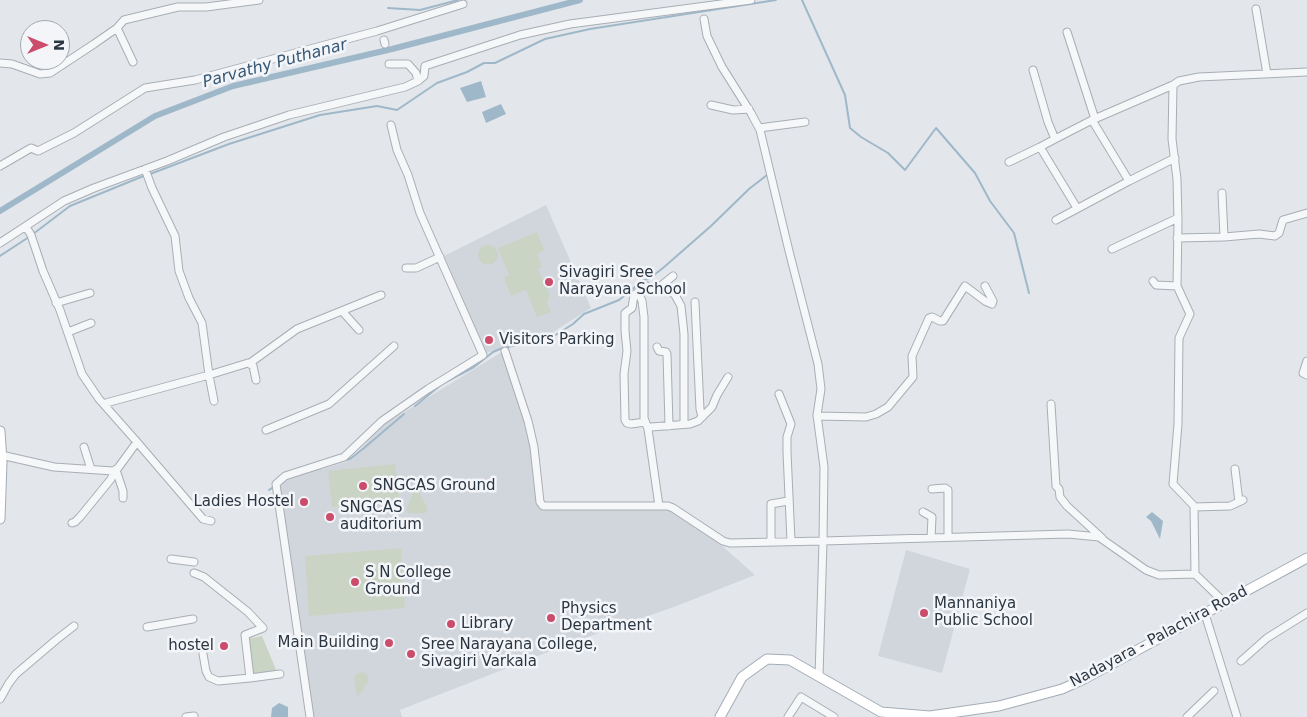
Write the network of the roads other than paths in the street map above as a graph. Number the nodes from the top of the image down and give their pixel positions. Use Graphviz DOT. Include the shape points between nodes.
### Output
graph roads {
  1 [pos="259,0"];
  2 [pos="751,0"];
  3 [pos="230,2"];
  4 [pos="463,4"];
  5 [pos="1256,9"];
  6 [pos="704,19"];
  7 [pos="117,28"];
  8 [pos="1067,32"];
  9 [pos="133,62"];
  10 [pos="0,63"];
  11 [pos="389,64"];
  12 [pos="1033,70"];
  13 [pos="1307,72"];
  14 [pos="1267,74"];
  15 [pos="418,81"];
  16 [pos="1172,85"];
  17 [pos="711,105"];
  18 [pos="748,109"];
  19 [pos="1093,120"];
  20 [pos="805,122"];
  21 [pos="392,125"];
  22 [pos="759,128"];
  23 [pos="1055,139"];
  24 [pos="1040,147"];
  25 [pos="1175,158"];
  26 [pos="1009,162"];
  27 [pos="0,166"];
  28 [pos="145,169"];
  29 [pos="1130,180"];
  30 [pos="1222,193"];
  31 [pos="1077,208"];
  32 [pos="1307,213"];
  33 [pos="1178,218"];
  34 [pos="1056,220"];
  35 [pos="26,226"];
  36 [pos="1224,237"];
  37 [pos="1177,238"];
  38 [pos="0,243"];
  39 [pos="1112,249"];
  40 [pos="440,257"];
  41 [pos="406,268"];
  42 [pos="673,276"];
  43 [pos="1154,281"];
  44 [pos="663,285"];
  45 [pos="985,286"];
  46 [pos="1177,286"];
  47 [pos="638,292"];
  48 [pos="90,293"];
  49 [pos="380,295"];
  50 [pos="695,302"];
  51 [pos="56,303"];
  52 [pos="342,311"];
  53 [pos="92,323"];
  54 [pos="359,330"];
  55 [pos="68,332"];
  56 [pos="394,346"];
  57 [pos="658,347"];
  58 [pos="505,351"];
  59 [pos="1307,361"];
  60 [pos="250,363"];
  61 [pos="209,374"];
  62 [pos="1307,375"];
  63 [pos="728,377"];
  64 [pos="256,380"];
  65 [pos="779,394"];
  66 [pos="214,400"];
  67 [pos="106,403"];
  68 [pos="1051,404"];
  69 [pos="817,416"];
  70 [pos="702,417"];
  71 [pos="645,422"];
  72 [pos="684,424"];
  73 [pos="669,426"];
  74 [pos="266,430"];
  75 [pos="648,430"];
  76 [pos="0,431"];
  77 [pos="137,442"];
  78 [pos="84,447"];
  79 [pos="1,455"];
  80 [pos="91,469"];
  81 [pos="1235,469"];
  82 [pos="115,470"];
  83 [pos="932,488"];
  84 [pos="123,498"];
  85 [pos="788,501"];
  86 [pos="658,506"];
  87 [pos="1194,508"];
  88 [pos="923,512"];
  89 [pos="0,519"];
  90 [pos="211,521"];
  91 [pos="72,523"];
  92 [pos="948,537"];
  93 [pos="931,538"];
  94 [pos="791,541"];
  95 [pos="823,541"];
  96 [pos="771,542"];
  97 [pos="1108,543"];
  98 [pos="1307,558"];
  99 [pos="171,559"];
  100 [pos="194,562"];
  101 [pos="194,573"];
  102 [pos="1195,574"];
  103 [pos="1225,603"];
  104 [pos="1307,613"];
  105 [pos="1205,614"];
  106 [pos="193,619"];
  107 [pos="74,626"];
  108 [pos="147,628"];
  109 [pos="203,654"];
  110 [pos="1241,661"];
  111 [pos="280,674"];
  112 [pos="819,677"];
  113 [pos="250,678"];
  114 [pos="1214,692"];
  115 [pos="0,699"];
  116 [pos="310,717"];
  117 [pos="720,717"];
  118 [pos="788,717"];
  119 [pos="834,717"];
  120 [pos="1187,717"];
  121 [pos="1238,717"];
  1 -- 3 [label="street"];
  2 -- 15 [label="street" via="570,24 520,35 425,66 424,76"];
  3 -- 7 [label="street" via="206,7 178,7 141,15 124,20"];
  4 -- 27 [label="street" via="377,31 195,80 146,88 74,133 38,151 31,148"];
  5 -- 14 [label="street"];
  6 -- 18 [label="street" via="714,52"];
  7 -- 9 [label="street"];
  7 -- 10 [label="street" via="50,73 40,74"];
  8 -- 19 [label="street"];
  11 -- 15 [label="street" via="408,64"];
  12 -- 23 [label="street"];
  13 -- 14 [label="street"];
  14 -- 16 [label="street" via="1199,77"];
  15 -- 28 [label="street" via="375,95 289,115"];
  16 -- 19 [label="street"];
  16 -- 25 [label="street"];
  17 -- 18 [label="street" via="733,110"];
  18 -- 22 [label="street"];
  19 -- 23 [label="street"];
  19 -- 29 [label="street"];
  20 -- 22 [label="street"];
  21 -- 40 [label="street" via="397,150"];
  22 -- 69 [label="street" via="818,364 821,389"];
  23 -- 24 [label="street"];
  24 -- 26 [label="street"];
  24 -- 31 [label="street"];
  25 -- 29 [label="street"];
  25 -- 33 [label="street"];
  28 -- 35 [label="street" via="64,201"];
  28 -- 61 [label="street" via="175,236 179,271 202,323"];
  29 -- 31 [label="street"];
  30 -- 36 [label="street"];
  31 -- 34 [label="street"];
  32 -- 36 [label="street" via="1283,220 1276,236"];
  33 -- 37 [label="street"];
  33 -- 39 [label="street"];
  35 -- 38 [label="street"];
  35 -- 51 [label="street"];
  36 -- 37 [label="street"];
  37 -- 46 [label="street"];
  40 -- 41 [label="street" via="416,268"];
  40 -- 116 [label="street" via="483,355 382,421 344,456 285,476 276,484"];
  42 -- 44 [label="street"];
  43 -- 46 [label="street" via="1157,285"];
  44 -- 47 [label="street" via="652,291 645,286"];
  44 -- 72 [label="street" via="675,295 681,306"];
  45 -- 69 [label="street" via="992,304 965,286 943,321 929,318 911,358 913,377 888,407 866,417"];
  46 -- 87 [label="street" via="1190,314 1179,338 1178,424 1173,484"];
  47 -- 71 [label="street" via="644,318"];
  47 -- 71 [label="street" via="632,308 625,313 624,402 627,423"];
  48 -- 51 [label="street"];
  49 -- 52 [label="street"];
  50 -- 70 [label="street"];
  51 -- 55 [label="street"];
  52 -- 54 [label="street"];
  52 -- 60 [label="street" via="297,330"];
  53 -- 55 [label="street"];
  55 -- 77 [label="street" via="82,374 99,399"];
  56 -- 74 [label="street" via="329,404"];
  57 -- 73 [label="street" via="667,354"];
  58 -- 86 [label="street" via="528,421 542,506"];
  59 -- 62 [label="street" via="1303,373"];
  60 -- 61 [label="street"];
  60 -- 64 [label="street"];
  61 -- 66 [label="street"];
  61 -- 67 [label="street"];
  63 -- 70 [label="street" via="714,405"];
  65 -- 85 [label="street" via="790,424 786,452"];
  68 -- 97 [label="street" via="1056,486 1060,497"];
  69 -- 95 [label="street" via="824,468"];
  70 -- 72 [label="street"];
  71 -- 75 [label="street"];
  72 -- 73 [label="street"];
  73 -- 75 [label="street"];
  75 -- 86 [label="street"];
  76 -- 79 [label="main road"];
  77 -- 82 [label="street"];
  77 -- 90 [label="street" via="203,518"];
  78 -- 80 [label="street"];
  79 -- 80 [label="street" via="54,467"];
  79 -- 89 [label="main road"];
  80 -- 82 [label="street"];
  81 -- 87 [label="street" via="1241,501 1230,506"];
  82 -- 84 [label="street"];
  82 -- 91 [label="street" via="111,479"];
  83 -- 92 [label="street" via="948,490"];
  85 -- 94 [label="street"];
  85 -- 96 [label="street" via="771,504"];
  86 -- 96 [label="street" via="674,508 723,541 742,544"];
  87 -- 102 [label="street"];
  88 -- 93 [label="street" via="932,517"];
  92 -- 93 [label="street"];
  92 -- 97 [label="street" via="1068,534 1099,537"];
  93 -- 95 [label="street"];
  94 -- 95 [label="street"];
  94 -- 96 [label="street"];
  95 -- 112 [label="street"];
  97 -- 102 [label="street" via="1146,570 1159,575"];
  98 -- 103 [label="main road, Nadayara - Palachira Road"];
  99 -- 100 [label="street"];
  101 -- 113 [label="street" via="204,577 248,612 263,628 245,635"];
  102 -- 103 [label="street"];
  103 -- 105 [label="main road, Nadayara - Palachira Road"];
  104 -- 110 [label="street" via="1267,638"];
  105 -- 112 [label="main road, Nadayara - Palachira Road" via="1062,689 999,706 930,716 881,712"];
  105 -- 121 [label="street"];
  106 -- 108 [label="street"];
  107 -- 115 [label="street" via="22,669 8,683"];
  109 -- 113 [label="street" via="206,671 213,679"];
  111 -- 113 [label="street"];
  112 -- 117 [label="main road, Nadayara - Palachira Road" via="790,660 767,659 742,677"];
  114 -- 120 [label="street"];
  118 -- 119 [label="street" via="802,697"];
}
